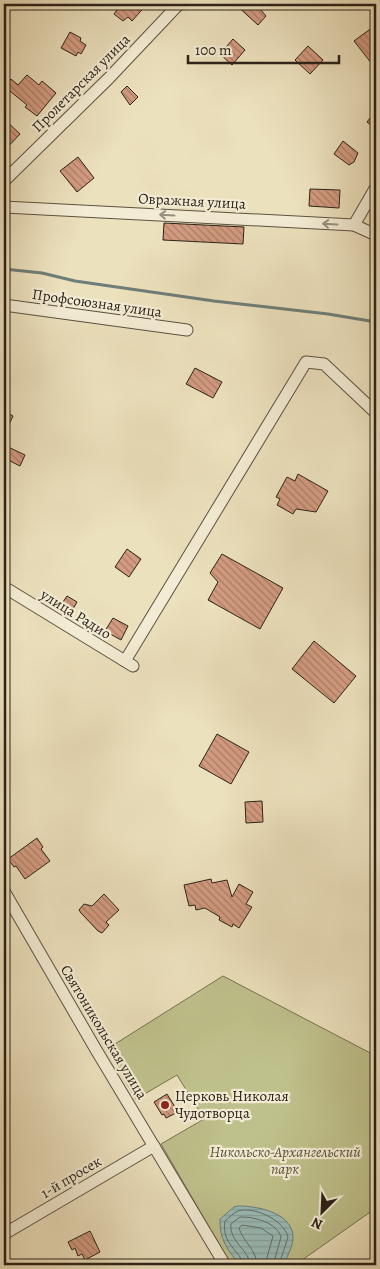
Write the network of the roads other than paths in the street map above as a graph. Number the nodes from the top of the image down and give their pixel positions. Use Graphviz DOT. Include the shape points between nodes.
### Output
graph roads {
  1 [pos="179,4"];
  2 [pos="4,181"];
  3 [pos="376,187"];
  4 [pos="4,207"];
  5 [pos="354,225"];
  6 [pos="376,235"];
  7 [pos="4,305"];
  8 [pos="187,330"];
  9 [pos="376,413"];
  10 [pos="4,587"];
  11 [pos="4,891"];
  12 [pos="154,1146"];
  13 [pos="4,1234"];
  14 [pos="225,1265"];
  1 -- 2 [label="street, Пролетарская улица"];
  3 -- 5 [label="street"];
  5 -- 4 [label="street, Овражная улица, one-way"];
  5 -- 6 [label="street, Овражная улица"];
  7 -- 8 [label="street, Профсоюзная улица"];
  9 -- 10 [label="street, улица Радио" via="324,364 306,362 129,664"];
  11 -- 12 [label="street, Святоникольская улица"];
  12 -- 13 [label="street, 1-й просек"];
  12 -- 14 [label="street, Святоникольская улица"];
}
